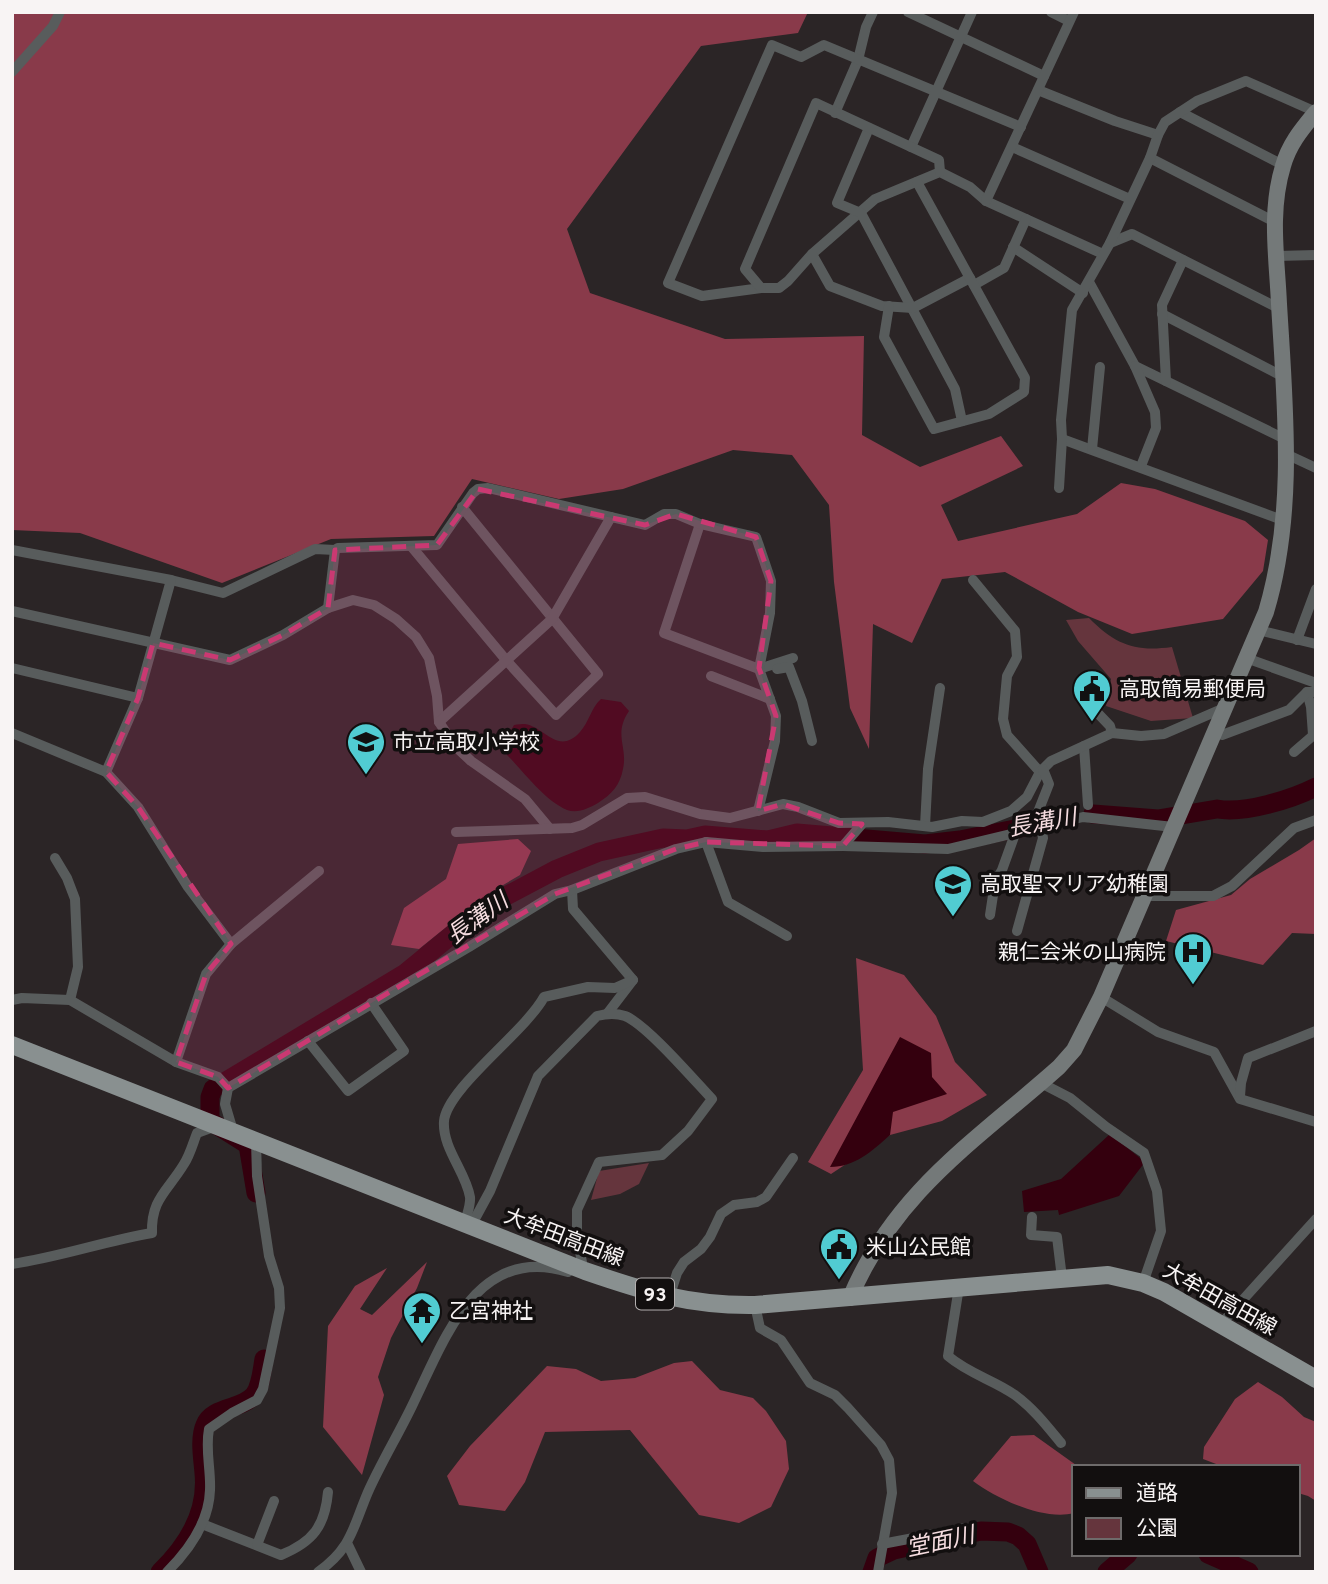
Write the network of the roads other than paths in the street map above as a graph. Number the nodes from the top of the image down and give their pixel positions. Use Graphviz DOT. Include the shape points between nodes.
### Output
graph roads {
  1 [pos="60,12"];
  2 [pos="873,12"];
  3 [pos="908,12"];
  4 [pos="972,12"];
  5 [pos="1051,12"];
  6 [pos="1072,17"];
  7 [pos="961,37"];
  8 [pos="858,60"];
  9 [pos="12,72"];
  10 [pos="1044,76"];
  11 [pos="1038,90"];
  12 [pos="935,92"];
  13 [pos="1180,112"];
  14 [pos="1316,112"];
  15 [pos="835,113"];
  16 [pos="1021,127"];
  17 [pos="869,128"];
  18 [pos="1158,135"];
  19 [pos="911,147"];
  20 [pos="1012,147"];
  21 [pos="1150,158"];
  22 [pos="1283,165"];
  23 [pos="940,172"];
  24 [pos="917,182"];
  25 [pos="1130,199"];
  26 [pos="986,201"];
  27 [pos="861,213"];
  28 [pos="1026,219"];
  29 [pos="1273,221"];
  30 [pos="1110,243"];
  31 [pos="1013,247"];
  32 [pos="812,254"];
  33 [pos="1103,254"];
  34 [pos="1316,255"];
  35 [pos="1277,256"];
  36 [pos="1183,260"];
  37 [pos="972,281"];
  38 [pos="761,288"];
  39 [pos="1086,288"];
  40 [pos="889,306"];
  41 [pos="913,308"];
  42 [pos="1280,309"];
  43 [pos="1161,314"];
  44 [pos="1135,366"];
  45 [pos="1100,367"];
  46 [pos="1282,376"];
  47 [pos="1167,381"];
  48 [pos="962,421"];
  49 [pos="1062,439"];
  50 [pos="1285,446"];
  51 [pos="1092,449"];
  52 [pos="1141,466"];
  53 [pos="1316,468"];
  54 [pos="1059,488"];
  55 [pos="462,507"];
  56 [pos="611,517"];
  57 [pos="1285,521"];
  58 [pos="700,524"];
  59 [pos="411,546"];
  60 [pos="12,550"];
  61 [pos="335,550"];
  62 [pos="171,580"];
  63 [pos="973,580"];
  64 [pos="1316,589"];
  65 [pos="328,608"];
  66 [pos="12,611"];
  67 [pos="552,619"];
  68 [pos="1258,630"];
  69 [pos="1297,639"];
  70 [pos="153,643"];
  71 [pos="1316,644"];
  72 [pos="1246,658"];
  73 [pos="793,659"];
  74 [pos="506,660"];
  75 [pos="12,668"];
  76 [pos="760,670"];
  77 [pos="711,676"];
  78 [pos="1316,683"];
  79 [pos="940,688"];
  80 [pos="1097,688"];
  81 [pos="1311,692"];
  82 [pos="138,698"];
  83 [pos="770,699"];
  84 [pos="1224,708"];
  85 [pos="439,722"];
  86 [pos="12,733"];
  87 [pos="1112,733"];
  88 [pos="1314,734"];
  89 [pos="1223,735"];
  90 [pos="812,741"];
  91 [pos="1084,746"];
  92 [pos="1294,752"];
  93 [pos="1041,771"];
  94 [pos="106,772"];
  95 [pos="1088,805"];
  96 [pos="758,811"];
  97 [pos="1316,820"];
  98 [pos="862,824"];
  99 [pos="925,826"];
  100 [pos="1173,827"];
  101 [pos="550,829"];
  102 [pos="1041,829"];
  103 [pos="456,832"];
  104 [pos="1015,834"];
  105 [pos="706,842"];
  106 [pos="843,846"];
  107 [pos="55,858"];
  108 [pos="319,871"];
  109 [pos="572,890"];
  110 [pos="1144,896"];
  111 [pos="990,915"];
  112 [pos="1017,931"];
  113 [pos="787,936"];
  114 [pos="231,944"];
  115 [pos="633,980"];
  116 [pos="1101,997"];
  117 [pos="12,1000"];
  118 [pos="70,1000"];
  119 [pos="371,1003"];
  120 [pos="607,1014"];
  121 [pos="1316,1031"];
  122 [pos="308,1041"];
  123 [pos="12,1045"];
  124 [pos="176,1062"];
  125 [pos="1041,1083"];
  126 [pos="228,1088"];
  127 [pos="1240,1099"];
  128 [pos="1316,1122"];
  129 [pos="226,1128"];
  130 [pos="256,1141"];
  131 [pos="793,1158"];
  132 [pos="1032,1217"];
  133 [pos="1316,1219"];
  134 [pos="468,1225"];
  135 [pos="12,1264"];
  136 [pos="586,1271"];
  137 [pos="1062,1278"];
  138 [pos="1143,1283"];
  139 [pos="960,1287"];
  140 [pos="669,1298"];
  141 [pos="850,1298"];
  142 [pos="755,1304"];
  143 [pos="1221,1324"];
  144 [pos="1316,1379"];
  145 [pos="1061,1443"];
  146 [pos="328,1492"];
  147 [pos="274,1501"];
  148 [pos="202,1524"];
  149 [pos="966,1528"];
  150 [pos="882,1544"];
  151 [pos="257,1545"];
  152 [pos="348,1545"];
  153 [pos="167,1572"];
  154 [pos="318,1572"];
  155 [pos="360,1572"];
  156 [pos="878,1572"];
  1 -- 9 [label="street"];
  2 -- 8 [label="street"];
  3 -- 7 [label="street"];
  4 -- 7 [label="street"];
  5 -- 6 [label="street"];
  6 -- 10 [label="street"];
  7 -- 10 [label="street"];
  7 -- 12 [label="street"];
  8 -- 12 [label="street"];
  8 -- 15 [label="street"];
  8 -- 38 [label="street" via="824,45 801,57 772,45 668,283 702,296"];
  10 -- 11 [label="street"];
  11 -- 16 [label="street"];
  11 -- 18 [label="street"];
  12 -- 16 [label="street"];
  12 -- 19 [label="street"];
  13 -- 14 [label="street" via="1246,81"];
  13 -- 18 [label="street" via="1165,122"];
  13 -- 22 [label="street"];
  14 -- 22 [label="street" via="1292,143"];
  15 -- 17 [label="street"];
  15 -- 38 [label="street" via="816,103 761,231 745,269"];
  16 -- 20 [label="street"];
  17 -- 19 [label="street"];
  17 -- 27 [label="street" via="837,203"];
  18 -- 21 [label="street"];
  19 -- 23 [label="street" via="939,160"];
  20 -- 25 [label="street"];
  20 -- 26 [label="street"];
  21 -- 25 [label="street"];
  21 -- 29 [label="street"];
  22 -- 29 [label="street"];
  23 -- 24 [label="street"];
  23 -- 26 [label="street"];
  24 -- 27 [label="street" via="875,199"];
  24 -- 37 [label="street"];
  25 -- 30 [label="street"];
  26 -- 28 [label="street"];
  27 -- 32 [label="street"];
  27 -- 41 [label="street"];
  28 -- 31 [label="street"];
  28 -- 33 [label="street"];
  29 -- 35 [label="street"];
  30 -- 33 [label="street"];
  30 -- 36 [label="street" via="1132,234"];
  31 -- 37 [label="street" via="1004,268"];
  31 -- 39 [label="street"];
  32 -- 38 [label="street" via="779,288"];
  32 -- 40 [label="street" via="830,286"];
  33 -- 39 [label="street"];
  34 -- 35 [label="street"];
  35 -- 42 [label="street"];
  36 -- 42 [label="street"];
  36 -- 43 [label="street"];
  37 -- 41 [label="street"];
  37 -- 48 [label="street" via="1025,378 1024,392 989,414"];
  39 -- 44 [label="street"];
  39 -- 49 [label="street" via="1072,310"];
  40 -- 41 [label="street"];
  40 -- 48 [label="street" via="884,337 934,429"];
  41 -- 48 [label="street" via="955,389"];
  42 -- 46 [label="street"];
  43 -- 46 [label="street"];
  43 -- 47 [label="street"];
  44 -- 47 [label="street"];
  44 -- 52 [label="street" via="1155,412 1156,428"];
  45 -- 51 [label="street"];
  46 -- 50 [label="street"];
  47 -- 50 [label="street"];
  49 -- 51 [label="street"];
  49 -- 54 [label="street"];
  50 -- 53 [label="street"];
  50 -- 57 [label="street"];
  51 -- 52 [label="street"];
  52 -- 57 [label="street"];
  55 -- 56 [label="street" via="472,493 488,488"];
  55 -- 59 [label="street" via="437,545"];
  55 -- 67 [label="street"];
  56 -- 58 [label="street" via="645,525 664,514 676,514"];
  56 -- 67 [label="street"];
  57 -- 68 [label="street" via="1272,593"];
  58 -- 76 [label="street" via="756,537 771,581"];
  58 -- 76 [label="street" via="664,633"];
  59 -- 61 [label="street"];
  59 -- 74 [label="street"];
  60 -- 62 [label="street"];
  61 -- 62 [label="street" via="315,549 223,593"];
  61 -- 65 [label="street"];
  62 -- 70 [label="street"];
  63 -- 93 [label="street" via="1015,631 1017,657 1007,676 1003,719 1007,735"];
  64 -- 69 [label="street"];
  65 -- 70 [label="street" via="230,660"];
  65 -- 85 [label="street" via="353,600 374,605 416,637 429,658"];
  66 -- 70 [label="street"];
  67 -- 74 [label="street"];
  67 -- 74 [label="street" via="598,674 556,715"];
  68 -- 69 [label="street"];
  68 -- 72 [label="street"];
  69 -- 71 [label="street"];
  70 -- 82 [label="street"];
  72 -- 78 [label="street"];
  72 -- 84 [label="street"];
  73 -- 76 [label="street"];
  74 -- 85 [label="street"];
  75 -- 82 [label="street"];
  76 -- 83 [label="street"];
  76 -- 90 [label="street" via="789,667"];
  77 -- 83 [label="street"];
  79 -- 99 [label="street"];
  80 -- 87 [label="street" via="1089,704"];
  81 -- 88 [label="street"];
  81 -- 89 [label="street" via="1289,710"];
  82 -- 94 [label="street"];
  83 -- 96 [label="street" via="776,716 775,741"];
  84 -- 87 [label="street" via="1164,734"];
  84 -- 100 [label="street"];
  85 -- 101 [label="street" via="455,746 524,799"];
  86 -- 94 [label="street"];
  87 -- 91 [label="street"];
  88 -- 92 [label="street"];
  91 -- 93 [label="street" via="1051,761"];
  91 -- 95 [label="street"];
  93 -- 99 [label="street" via="1027,797 1004,814 983,821"];
  93 -- 102 [label="street" via="1049,784 1038,813"];
  94 -- 114 [label="street" via="138,807 188,887"];
  96 -- 98 [label="street" via="783,804 839,823"];
  96 -- 101 [label="street" via="730,818 645,797 627,797 582,825"];
  97 -- 110 [label="street" via="1294,828 1232,886 1213,896"];
  98 -- 99 [label="street"];
  98 -- 106 [label="street"];
  100 -- 102 [label="street" via="1083,817"];
  100 -- 110 [label="street"];
  101 -- 103 [label="street"];
  102 -- 104 [label="street"];
  102 -- 112 [label="street" via="1043,838"];
  104 -- 106 [label="street" via="948,849"];
  104 -- 111 [label="street" via="995,882"];
  105 -- 106 [label="street"];
  105 -- 109 [label="street" via="676,849"];
  105 -- 113 [label="street" via="728,902"];
  107 -- 118 [label="street" via="75,899 78,967"];
  108 -- 114 [label="street"];
  109 -- 115 [label="street" via="573,909"];
  109 -- 119 [label="street" via="555,894"];
  110 -- 116 [label="street"];
  114 -- 124 [label="street" via="206,974"];
  115 -- 120 [label="street"];
  115 -- 134 [label="street" via="615,988 587,987 544,997 481,1065 447,1110 448,1142 471,1199"];
  116 -- 125 [label="street" via="1074,1050"];
  116 -- 127 [label="street" via="1158,1032 1214,1052"];
  117 -- 118 [label="street"];
  118 -- 124 [label="street"];
  119 -- 122 [label="street"];
  119 -- 122 [label="street" via="404,1051 348,1091"];
  120 -- 134 [label="street" via="597,1016 538,1076 490,1191"];
  120 -- 136 [label="street" via="625,1016 650,1035 712,1099 688,1131 662,1154 599,1162 577,1210 577,1236"];
  121 -- 127 [label="street" via="1248,1058"];
  122 -- 126 [label="street"];
  123 -- 129 [label="main road, 大牟田高田線 / 93"];
  124 -- 126 [label="street" via="218,1077"];
  125 -- 138 [label="street" via="1070,1098 1144,1153 1157,1191 1161,1231"];
  125 -- 141 [label="street" via="914,1195 879,1243"];
  126 -- 129 [label="street"];
  127 -- 128 [label="street"];
  129 -- 130 [label="main road, 大牟田高田線 / 93"];
  129 -- 135 [label="street" via="197,1133 186,1161 156,1203 152,1233"];
  130 -- 134 [label="main road, 大牟田高田線 / 93"];
  130 -- 148 [label="street" via="269,1256 281,1308 257,1400 209,1429 210,1491"];
  131 -- 140 [label="street" via="766,1197 734,1205 721,1214 710,1237 677,1273"];
  132 -- 137 [label="street" via="1031,1234 1057,1237"];
  133 -- 143 [label="street"];
  134 -- 136 [label="main road, 大牟田高田線 / 93"];
  136 -- 140 [label="main road, 大牟田高田線 / 93"];
  136 -- 152 [label="street" via="583,1276 527,1265 504,1272 472,1296 446,1336 369,1490"];
  137 -- 138 [label="main road, 大牟田高田線 / 93" via="1108,1275"];
  137 -- 139 [label="main road, 大牟田高田線 / 93"];
  138 -- 143 [label="main road, 大牟田高田線 / 93"];
  139 -- 141 [label="main road, 大牟田高田線 / 93"];
  139 -- 145 [label="street" via="948,1356 1034,1410"];
  140 -- 142 [label="main road, 大牟田高田線 / 93"];
  141 -- 142 [label="main road, 大牟田高田線 / 93"];
  142 -- 150 [label="street" via="760,1328 781,1340 810,1383 835,1395 848,1408 889,1460 892,1493"];
  143 -- 144 [label="main road, 大牟田高田線 / 93"];
  146 -- 151 [label="street" via="321,1525 306,1541 281,1555"];
  147 -- 151 [label="street"];
  148 -- 151 [label="street"];
  148 -- 153 [label="street" via="194,1541"];
  149 -- 150 [label="street"];
  150 -- 156 [label="street"];
  152 -- 154 [label="street"];
  152 -- 155 [label="street"];
}
